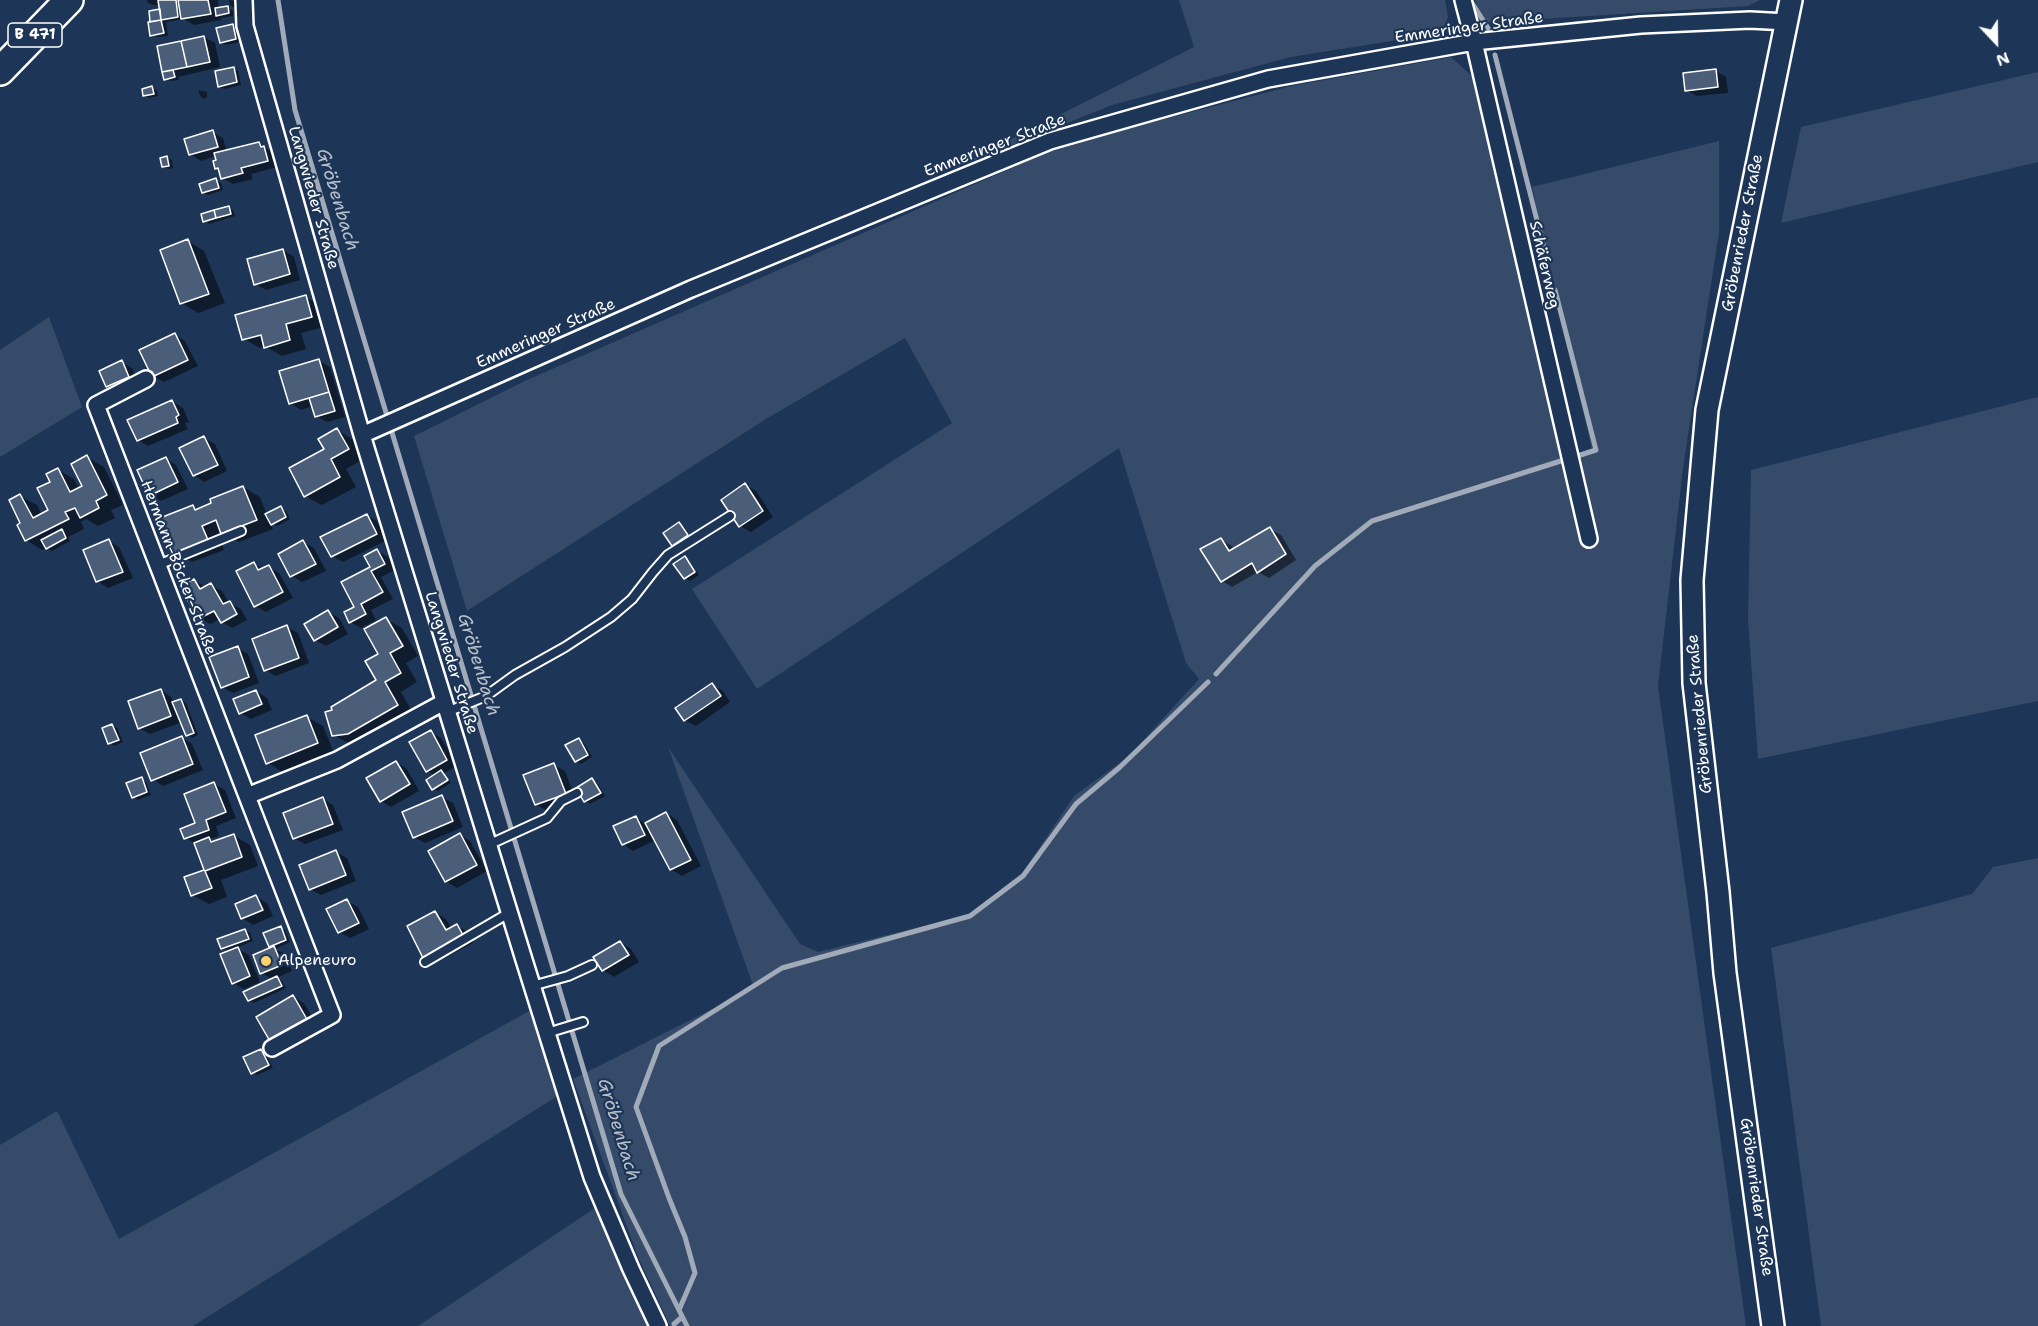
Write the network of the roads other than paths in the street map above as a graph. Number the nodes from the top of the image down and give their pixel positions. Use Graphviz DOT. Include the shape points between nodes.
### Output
graph roads {
  1 [pos="69,0"];
  2 [pos="244,0"];
  3 [pos="1463,0"];
  4 [pos="1791,0"];
  5 [pos="1787,22"];
  6 [pos="1474,42"];
  7 [pos="0,71"];
  8 [pos="146,379"];
  9 [pos="362,435"];
  10 [pos="730,516"];
  11 [pos="241,531"];
  12 [pos="1589,539"];
  13 [pos="158,564"];
  14 [pos="451,707"];
  15 [pos="577,793"];
  16 [pos="247,796"];
  17 [pos="488,845"];
  18 [pos="509,913"];
  19 [pos="425,962"];
  20 [pos="592,965"];
  21 [pos="532,986"];
  22 [pos="583,1022"];
  23 [pos="552,1032"];
  24 [pos="272,1048"];
  25 [pos="658,1326"];
  26 [pos="1773,1326"];
  1 -- 7 [label="highway, B 471"];
  2 -- 9 [label="street, Langwieder Straße" via="245,27"];
  3 -- 6 [label="street, Schäferweg"];
  4 -- 5 [label="street, Gröbenrieder Straße"];
  5 -- 6 [label="street, Emmeringer Straße" via="1641,25"];
  5 -- 26 [label="street, Gröbenrieder Straße" via="1707,410 1692,580 1694,683 1725,973"];
  6 -- 9 [label="street, Emmeringer Straße" via="1268,79 1050,141 691,289"];
  6 -- 12 [label="street, Schäferweg"];
  8 -- 13 [label="street, Hermann-Böcker-Straße" via="96,405"];
  9 -- 14 [label="street, Langwieder Straße"];
  10 -- 14 [label="lane" via="668,555 632,599 611,617 486,696"];
  11 -- 13 [label="lane"];
  13 -- 16 [label="street, Hermann-Böcker-Straße"];
  14 -- 16 [label="street"];
  14 -- 17 [label="street, Langwieder Straße"];
  15 -- 17 [label="lane" via="561,801 547,818"];
  16 -- 24 [label="street, Hermann-Böcker-Straße" via="332,1015"];
  17 -- 18 [label="street, Langwieder Straße"];
  18 -- 19 [label="lane"];
  18 -- 21 [label="street, Langwieder Straße"];
  20 -- 21 [label="lane"];
  21 -- 23 [label="street, Langwieder Straße"];
  22 -- 23 [label="lane"];
  23 -- 25 [label="street, Langwieder Straße" via="592,1178"];
}
